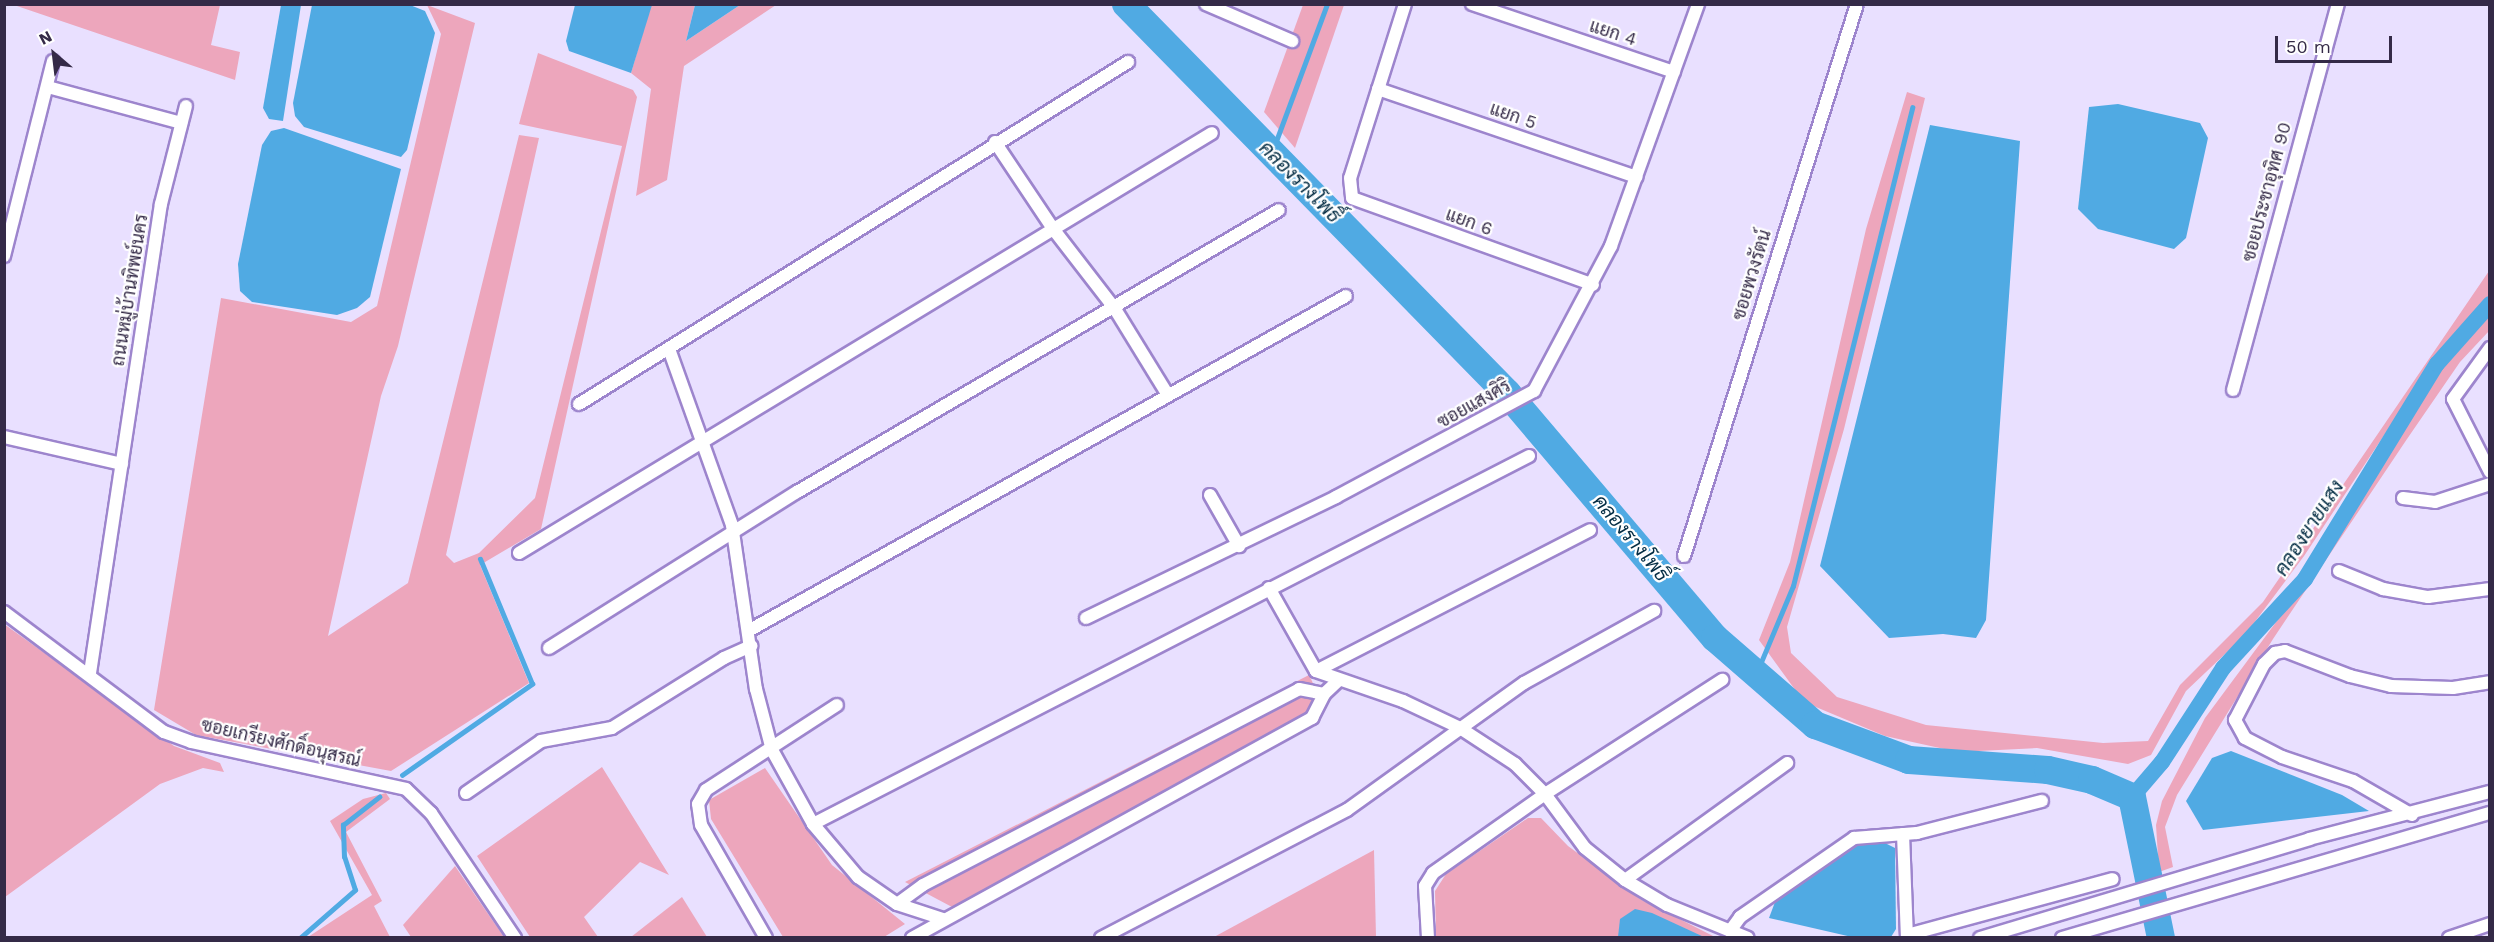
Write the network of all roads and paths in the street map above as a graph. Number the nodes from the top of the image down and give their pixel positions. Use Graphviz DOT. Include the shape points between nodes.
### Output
graph roads {
  1 [pos="1206,4"];
  2 [pos="1405,4"];
  3 [pos="1472,4"];
  4 [pos="1698,4"];
  5 [pos="1857,4"];
  6 [pos="2338,4"];
  7 [pos="1293,41"];
  8 [pos="53,61"];
  9 [pos="1128,62"];
  10 [pos="1674,72"];
  11 [pos="48,87"];
  12 [pos="1378,89"];
  13 [pos="186,106"];
  14 [pos="181,123"];
  15 [pos="1212,134"];
  16 [pos="995,142"];
  17 [pos="1636,177"];
  18 [pos="1279,210"];
  19 [pos="1054,230"];
  20 [pos="4,256"];
  21 [pos="1593,285"];
  22 [pos="1346,296"];
  23 [pos="1115,309"];
  24 [pos="2490,348"];
  25 [pos="669,349"];
  26 [pos="2233,390"];
  27 [pos="1168,395"];
  28 [pos="579,404"];
  29 [pos="4,437"];
  30 [pos="703,438"];
  31 [pos="1529,456"];
  32 [pos="122,464"];
  33 [pos="2490,472"];
  34 [pos="2490,484"];
  35 [pos="1210,495"];
  36 [pos="2403,498"];
  37 [pos="1590,530"];
  38 [pos="733,532"];
  39 [pos="1239,546"];
  40 [pos="519,552"];
  41 [pos="1684,556"];
  42 [pos="2339,571"];
  43 [pos="1269,588"];
  44 [pos="2490,589"];
  45 [pos="1654,611"];
  46 [pos="4,612"];
  47 [pos="1086,618"];
  48 [pos="750,630"];
  49 [pos="751,646"];
  50 [pos="549,648"];
  51 [pos="1316,671"];
  52 [pos="90,673"];
  53 [pos="1339,680"];
  54 [pos="1722,680"];
  55 [pos="2490,682"];
  56 [pos="1324,694"];
  57 [pos="837,705"];
  58 [pos="1460,728"];
  59 [pos="772,750"];
  60 [pos="1787,763"];
  61 [pos="2490,792"];
  62 [pos="466,793"];
  63 [pos="1545,794"];
  64 [pos="2042,801"];
  65 [pos="2490,813"];
  66 [pos="2412,815"];
  67 [pos="813,824"];
  68 [pos="1903,834"];
  69 [pos="2113,879"];
  70 [pos="1625,880"];
  71 [pos="897,904"];
  72 [pos="944,919"];
  73 [pos="2490,924"];
  74 [pos="1730,931"];
  75 [pos="1907,936"];
  76 [pos="515,938"];
  77 [pos="766,938"];
  78 [pos="912,938"];
  79 [pos="1101,938"];
  80 [pos="1428,938"];
  81 [pos="1748,938"];
  82 [pos="1980,938"];
  83 [pos="2062,938"];
  84 [pos="2449,938"];
  1 -- 7 [label="street"];
  2 -- 12 [label="street"];
  3 -- 10 [label="street, แยก 4"];
  4 -- 10 [label="street, ซอยแสงศิริ"];
  5 -- 41 [label="street, ซอยพวงรัตน์"];
  6 -- 26 [label="street, ซอยประชาอุทิศ 90"];
  8 -- 11 [label="street"];
  9 -- 16 [label="street"];
  10 -- 17 [label="street, ซอยแสงศิริ"];
  11 -- 14 [label="street"];
  11 -- 20 [label="street"];
  12 -- 17 [label="street, แยก 5"];
  12 -- 21 [label="street, แยก 6" via="1348,190 1360,202"];
  13 -- 14 [label="street, ถนนหมู่บ้านทิพย์นคร"];
  14 -- 32 [label="street, ถนนหมู่บ้านทิพย์นคร" via="161,204"];
  15 -- 19 [label="street"];
  16 -- 19 [label="street"];
  16 -- 25 [label="street"];
  17 -- 21 [label="street, ซอยแสงศิริ"];
  18 -- 23 [label="street"];
  19 -- 23 [label="street"];
  19 -- 30 [label="street"];
  21 -- 39 [label="street, ซอยแสงศิริ" via="1534,391"];
  22 -- 27 [label="street"];
  23 -- 27 [label="street"];
  23 -- 38 [label="street"];
  24 -- 33 [label="street" via="2453,399"];
  25 -- 28 [label="street"];
  25 -- 30 [label="street"];
  27 -- 48 [label="street"];
  29 -- 32 [label="street"];
  30 -- 38 [label="street"];
  30 -- 40 [label="street"];
  31 -- 43 [label="street"];
  32 -- 52 [label="street, ถนนหมู่บ้านทิพย์นคร"];
  34 -- 36 [label="street" via="2435,502"];
  35 -- 39 [label="street"];
  37 -- 51 [label="street"];
  38 -- 48 [label="street"];
  38 -- 50 [label="street"];
  39 -- 47 [label="street, ซอยแสงศิริ"];
  42 -- 44 [label="street" via="2383,589 2428,597"];
  43 -- 51 [label="street"];
  43 -- 67 [label="street"];
  45 -- 58 [label="street" via="1566,658"];
  46 -- 52 [label="street, ซอยเกรียงศักดิ์อนุสรณ์"];
  48 -- 49 [label="street"];
  49 -- 59 [label="street" via="756,689"];
  49 -- 62 [label="street" via="717,662 612,728 541,741"];
  51 -- 53 [label="street"];
  52 -- 76 [label="street, ซอยเกรียงศักดิ์อนุสรณ์" via="164,732 192,742 406,789 431,813"];
  53 -- 56 [label="street"];
  53 -- 58 [label="street" via="1403,701"];
  54 -- 63 [label="street"];
  55 -- 66 [label="street" via="2453,688 2391,686 2350,676 2285,651 2264,664 2235,720 2246,738 2282,757 2353,780"];
  56 -- 71 [label="street" via="1299,689 923,885"];
  56 -- 72 [label="street" via="1312,718"];
  57 -- 59 [label="street"];
  58 -- 63 [label="street" via="1515,764"];
  58 -- 79 [label="street" via="1347,810"];
  59 -- 67 [label="street"];
  59 -- 77 [label="street" via="706,790 698,804 701,825"];
  60 -- 70 [label="street"];
  61 -- 66 [label="street"];
  63 -- 70 [label="street" via="1585,848"];
  63 -- 80 [label="street" via="1433,873 1425,886"];
  64 -- 68 [label="street"];
  65 -- 83 [label="street"];
  66 -- 82 [label="street" via="2205,869"];
  67 -- 71 [label="street" via="858,877"];
  68 -- 74 [label="street" via="1861,835 1842,844 1740,917"];
  68 -- 75 [label="street"];
  69 -- 75 [label="street"];
  70 -- 74 [label="street" via="1667,906"];
  71 -- 72 [label="street"];
  72 -- 78 [label="street"];
  73 -- 84 [label="street"];
  74 -- 81 [label="street"];
}
